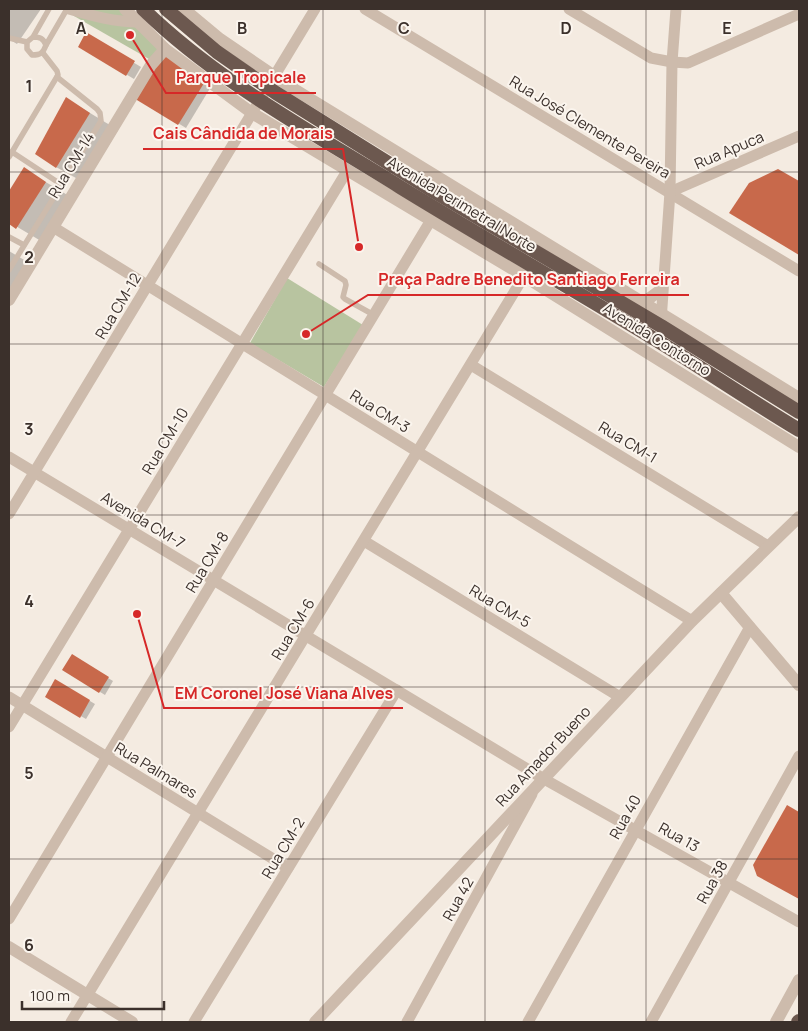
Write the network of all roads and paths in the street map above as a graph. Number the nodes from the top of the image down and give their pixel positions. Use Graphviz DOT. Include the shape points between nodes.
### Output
graph roads {
  1 [pos="49,9"];
  2 [pos="68,9"];
  3 [pos="125,9"];
  4 [pos="166,9"];
  5 [pos="184,9"];
  6 [pos="315,9"];
  7 [pos="365,9"];
  8 [pos="569,9"];
  9 [pos="676,9"];
  10 [pos="799,14"];
  11 [pos="141,16"];
  12 [pos="33,36"];
  13 [pos="9,38"];
  14 [pos="27,42"];
  15 [pos="46,45"];
  16 [pos="165,49"];
  17 [pos="43,53"];
  18 [pos="672,62"];
  19 [pos="57,77"];
  20 [pos="271,82"];
  21 [pos="259,100"];
  22 [pos="252,113"];
  23 [pos="799,136"];
  24 [pos="10,154"];
  25 [pos="347,171"];
  26 [pos="62,185"];
  27 [pos="670,192"];
  28 [pos="431,220"];
  29 [pos="53,227"];
  30 [pos="9,237"];
  31 [pos="24,245"];
  32 [pos="319,264"];
  33 [pos="9,270"];
  34 [pos="799,271"];
  35 [pos="524,276"];
  36 [pos="148,286"];
  37 [pos="662,289"];
  38 [pos="9,300"];
  39 [pos="643,303"];
  40 [pos="374,315"];
  41 [pos="660,320"];
  42 [pos="242,344"];
  43 [pos="666,347"];
  44 [pos="471,364"];
  45 [pos="675,369"];
  46 [pos="325,395"];
  47 [pos="799,398"];
  48 [pos="799,412"];
  49 [pos="799,430"];
  50 [pos="799,446"];
  51 [pos="418,452"];
  52 [pos="9,457"];
  53 [pos="34,472"];
  54 [pos="9,514"];
  55 [pos="799,517"];
  56 [pos="129,529"];
  57 [pos="364,541"];
  58 [pos="768,546"];
  59 [pos="214,580"];
  60 [pos="720,593"];
  61 [pos="692,620"];
  62 [pos="750,627"];
  63 [pos="306,636"];
  64 [pos="799,685"];
  65 [pos="397,690"];
  66 [pos="9,697"];
  67 [pos="620,697"];
  68 [pos="22,705"];
  69 [pos="9,727"];
  70 [pos="799,756"];
  71 [pos="107,757"];
  72 [pos="544,778"];
  73 [pos="534,789"];
  74 [pos="198,813"];
  75 [pos="635,830"];
  76 [pos="288,868"];
  77 [pos="729,883"];
  78 [pos="9,919"];
  79 [pos="799,922"];
  80 [pos="9,947"];
  81 [pos="799,980"];
  82 [pos="88,995"];
  83 [pos="71,1022"];
  84 [pos="132,1022"];
  85 [pos="194,1022"];
  86 [pos="315,1022"];
  87 [pos="407,1022"];
  88 [pos="528,1022"];
  89 [pos="651,1022"];
  90 [pos="776,1022"];
  1 -- 12 [label="lane"];
  2 -- 11 [label="street" via="118,22"];
  2 -- 15 [label="lane"];
  3 -- 11 [label="street, Avenida Contorno"];
  4 -- 20 [label="highway, Avenida Perimetral Norte" via="217,52"];
  5 -- 20 [label="street, Avenida Contorno"];
  6 -- 20 [label="street, Rua CM-12"];
  7 -- 27 [label="street, Rua José Clemente Pereira"];
  8 -- 18 [label="street" via="651,58"];
  9 -- 18 [label="street"];
  10 -- 18 [label="street" via="688,63"];
  11 -- 16 [label="street, Avenida Contorno"];
  11 -- 21 [label="highway, Avenida Perimetral Norte" via="161,26"];
  12 -- 14 [label="lane"];
  12 -- 15 [label="lane" via="40,37"];
  13 -- 14 [label="lane"];
  14 -- 17 [label="lane" via="27,49 32,55"];
  15 -- 17 [label="lane"];
  16 -- 22 [label="street, Avenida Contorno"];
  16 -- 29 [label="street, Rua CM-14" via="151,65"];
  17 -- 19 [label="lane" via="57,71"];
  18 -- 27 [label="street"];
  19 -- 24 [label="lane"];
  19 -- 26 [label="lane" via="97,109 101,121"];
  20 -- 21 [label="street, Rua CM-12"];
  20 -- 39 [label="street, Avenida Contorno" via="440,179"];
  20 -- 41 [label="highway, Avenida Perimetral Norte" via="433,191"];
  21 -- 22 [label="street, Rua CM-12"];
  21 -- 43 [label="highway, Avenida Perimetral Norte"];
  22 -- 25 [label="street, Avenida Contorno"];
  22 -- 36 [label="street, Rua CM-12"];
  23 -- 27 [label="street, Rua Apuca"];
  24 -- 26 [label="lane"];
  25 -- 28 [label="street, Avenida Contorno"];
  25 -- 42 [label="street, Rua CM-10"];
  26 -- 31 [label="lane"];
  27 -- 34 [label="street, Rua José Clemente Pereira"];
  27 -- 37 [label="street"];
  28 -- 35 [label="street, Avenida Contorno"];
  28 -- 40 [label="street, Rua CM-8"];
  29 -- 36 [label="street, Rua CM-3"];
  29 -- 38 [label="street, Rua CM-14"];
  30 -- 31 [label="lane"];
  31 -- 33 [label="lane"];
  32 -- 40 [label="lane" via="345,281 345,299"];
  35 -- 44 [label="street, Rua CM-6"];
  35 -- 45 [label="street, Avenida Contorno"];
  36 -- 42 [label="street, Rua CM-3"];
  36 -- 53 [label="street, Rua CM-12"];
  37 -- 39 [label="street"];
  37 -- 41 [label="street"];
  39 -- 41 [label="street, Avenida Contorno"];
  40 -- 46 [label="street, Rua CM-8"];
  41 -- 43 [label="street"];
  41 -- 47 [label="street, Avenida Contorno"];
  41 -- 48 [label="highway, Avenida Perimetral Norte"];
  42 -- 46 [label="street, Rua CM-3"];
  42 -- 56 [label="street, Rua CM-10"];
  43 -- 45 [label="street"];
  43 -- 49 [label="highway, Avenida Perimetral Norte"];
  44 -- 51 [label="street, Rua CM-6"];
  44 -- 58 [label="street, Rua CM-1"];
  45 -- 50 [label="street, Avenida Contorno"];
  46 -- 51 [label="street, Rua CM-3"];
  46 -- 59 [label="street, Rua CM-8"];
  51 -- 57 [label="street, Rua CM-6"];
  51 -- 61 [label="street, Rua CM-3"];
  52 -- 53 [label="street, Avenida CM-7"];
  53 -- 54 [label="street, Rua CM-12"];
  53 -- 56 [label="street, Avenida CM-7"];
  55 -- 58 [label="street, Rua Amador Bueno"];
  56 -- 59 [label="street, Avenida CM-7"];
  56 -- 68 [label="street, Rua CM-10"];
  57 -- 63 [label="street, Rua CM-6"];
  57 -- 67 [label="street, Rua CM-5"];
  58 -- 60 [label="street, Rua Amador Bueno"];
  59 -- 63 [label="street, Avenida CM-7"];
  59 -- 71 [label="street, Rua CM-8"];
  60 -- 61 [label="street, Rua Amador Bueno"];
  60 -- 62 [label="street"];
  61 -- 67 [label="street, Rua Amador Bueno"];
  62 -- 64 [label="street"];
  62 -- 75 [label="street, Rua 40"];
  63 -- 65 [label="street, Avenida CM-7"];
  63 -- 74 [label="street, Rua CM-6"];
  65 -- 72 [label="street, Avenida CM-7"];
  65 -- 76 [label="street, Rua CM-2"];
  66 -- 68 [label="street, Rua Palmares"];
  67 -- 72 [label="street, Rua Amador Bueno"];
  68 -- 69 [label="street, Rua CM-10"];
  68 -- 71 [label="street, Rua Palmares"];
  70 -- 77 [label="street, Rua 38"];
  71 -- 74 [label="street, Rua Palmares"];
  71 -- 78 [label="street, Rua CM-8"];
  72 -- 73 [label="street, Rua Amador Bueno"];
  72 -- 75 [label="street, Rua 13"];
  73 -- 86 [label="street, Rua Amador Bueno"];
  73 -- 87 [label="street, Rua 42"];
  74 -- 76 [label="street, Rua Palmares"];
  74 -- 82 [label="street, Rua CM-6"];
  75 -- 77 [label="street, Rua 13"];
  75 -- 88 [label="street, Rua 40"];
  76 -- 85 [label="street, Rua CM-2"];
  77 -- 79 [label="street, Rua 13"];
  77 -- 89 [label="street, Rua 38"];
  80 -- 82 [label="street"];
  81 -- 90 [label="street"];
  82 -- 83 [label="street, Rua CM-6"];
  82 -- 84 [label="street"];
}
